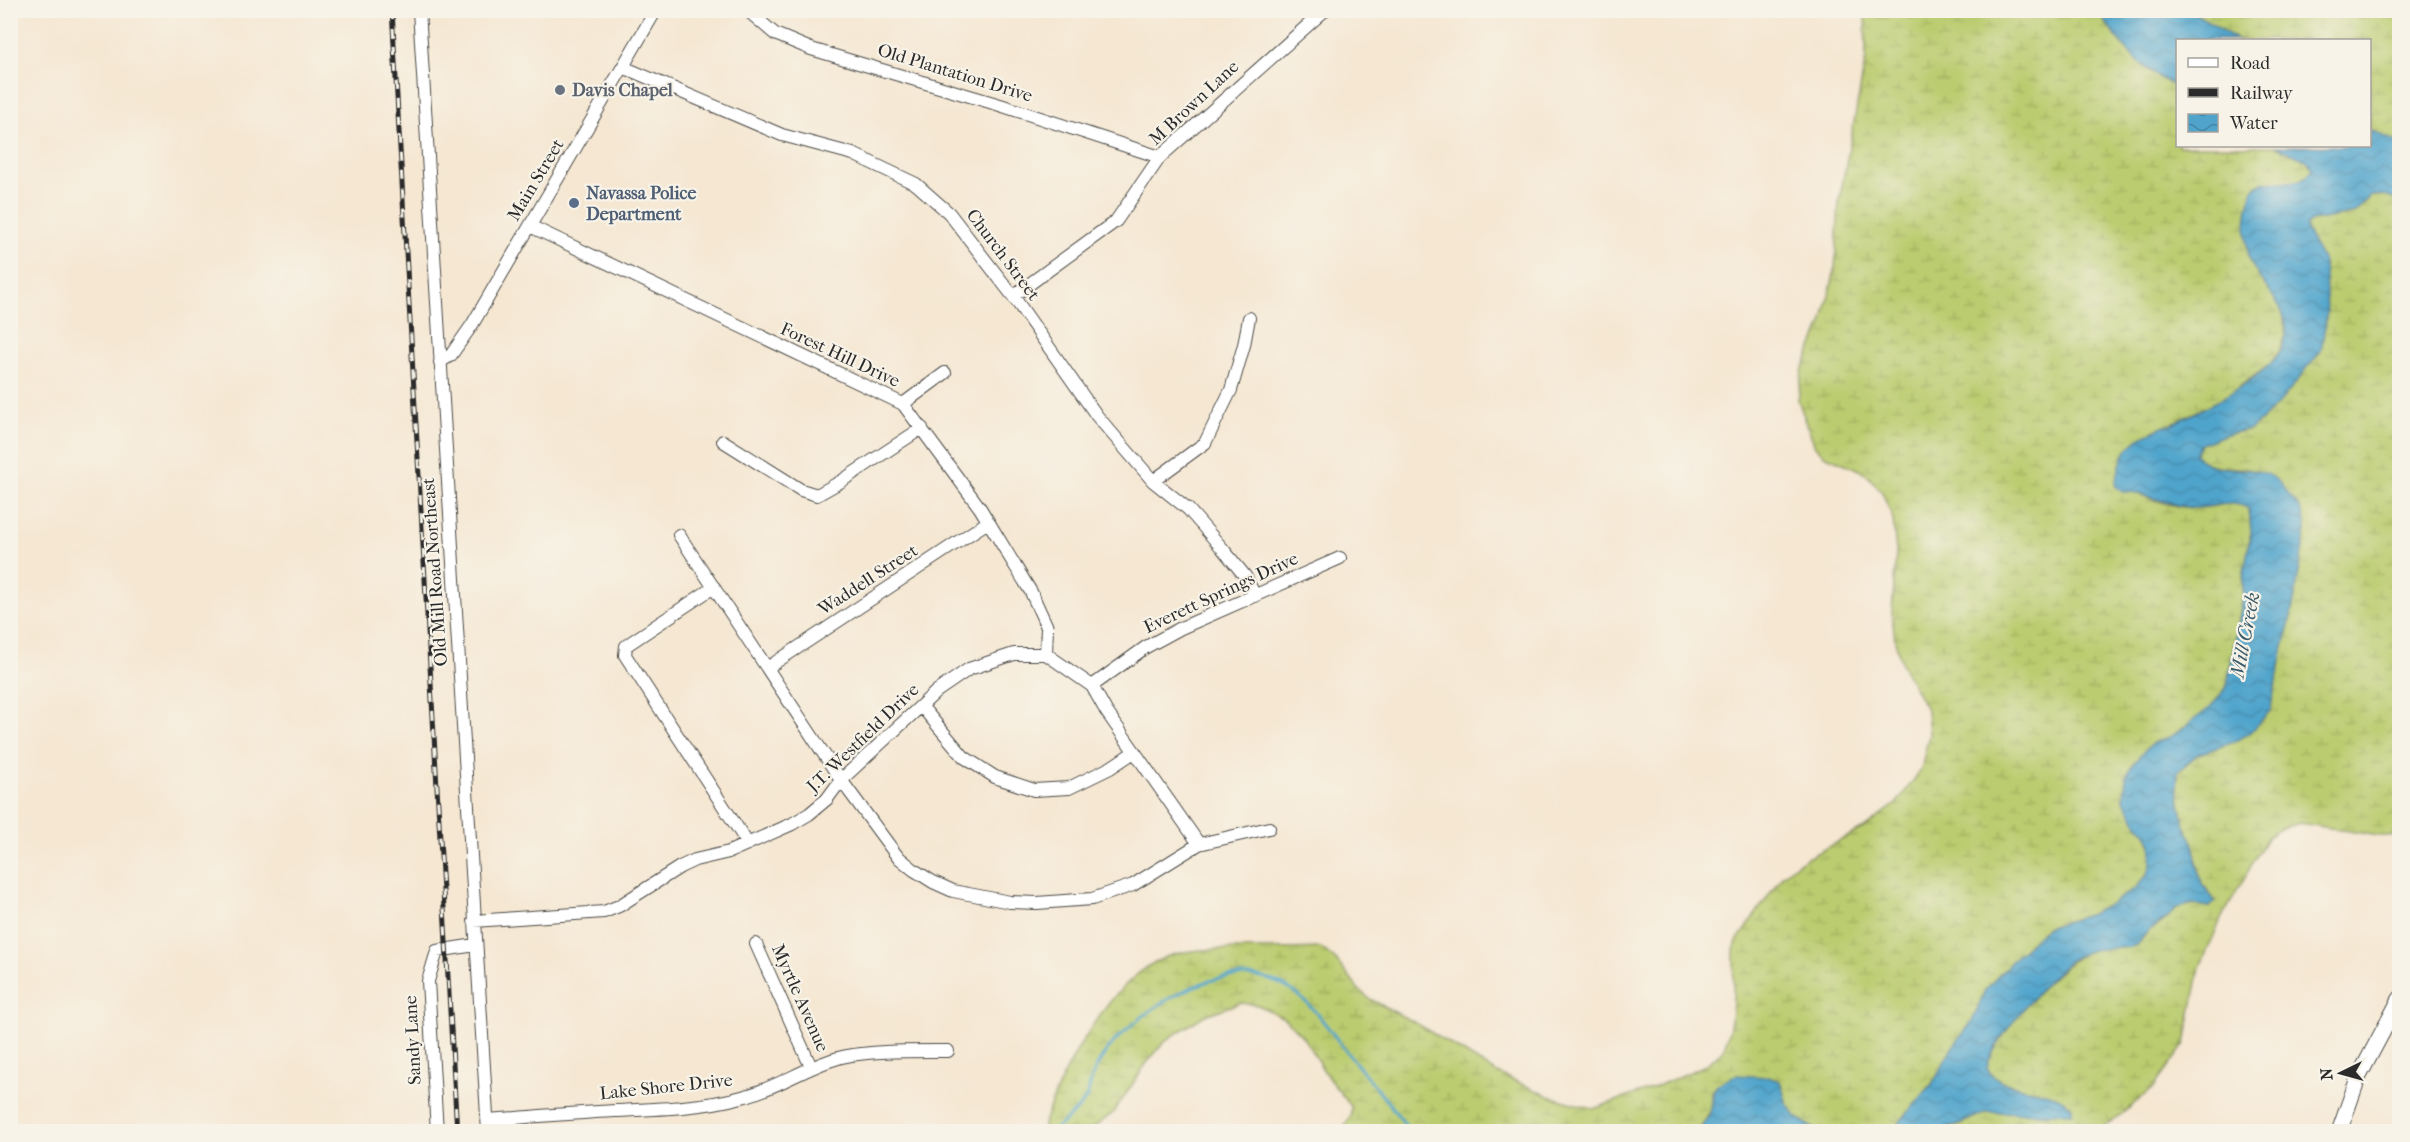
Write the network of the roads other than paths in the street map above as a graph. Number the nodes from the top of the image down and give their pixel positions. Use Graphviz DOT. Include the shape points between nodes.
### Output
graph roads {
  1 [pos="419,10"];
  2 [pos="656,10"];
  3 [pos="747,10"];
  4 [pos="1325,10"];
  5 [pos="623,67"];
  6 [pos="1160,157"];
  7 [pos="530,226"];
  8 [pos="1013,296"];
  9 [pos="1249,318"];
  10 [pos="441,362"];
  11 [pos="945,373"];
  12 [pos="903,404"];
  13 [pos="922,428"];
  14 [pos="723,441"];
  15 [pos="1153,481"];
  16 [pos="988,522"];
  17 [pos="679,536"];
  18 [pos="1340,558"];
  19 [pos="714,587"];
  20 [pos="1256,596"];
  21 [pos="1046,654"];
  22 [pos="767,668"];
  23 [pos="1092,686"];
  24 [pos="922,707"];
  25 [pos="1134,752"];
  26 [pos="841,780"];
  27 [pos="1269,828"];
  28 [pos="748,844"];
  29 [pos="1199,844"];
  30 [pos="474,921"];
  31 [pos="756,944"];
  32 [pos="475,945"];
  33 [pos="2400,999"];
  34 [pos="948,1052"];
  35 [pos="811,1067"];
  36 [pos="488,1126"];
  37 [pos="437,1131"];
  38 [pos="2339,1131"];
  1 -- 10 [label="street, Old Mill Road Northeast"];
  2 -- 5 [label="street, Main Street"];
  3 -- 6 [label="street, Old Plantation Drive" via="775,34 811,49"];
  4 -- 6 [label="street, M Brown Lane"];
  5 -- 7 [label="street, Main Street"];
  5 -- 8 [label="street, Church Street" via="782,135 853,154 916,184 949,213"];
  6 -- 8 [label="street, M Brown Lane" via="1116,221"];
  7 -- 10 [label="street, Main Street" via="463,339"];
  7 -- 12 [label="street, Forest Hill Drive"];
  8 -- 15 [label="street, Church Street" via="1097,416"];
  9 -- 15 [label="street" via="1231,390 1205,443"];
  10 -- 30 [label="street, Old Mill Road Northeast"];
  11 -- 12 [label="street"];
  12 -- 13 [label="street, Forest Hill Drive"];
  13 -- 14 [label="street" via="817,495 801,490"];
  13 -- 16 [label="street, Forest Hill Drive"];
  15 -- 20 [label="street, Church Street" via="1188,509 1245,576"];
  16 -- 21 [label="street, Forest Hill Drive" via="1031,592 1047,627"];
  16 -- 22 [label="street, Waddell Street"];
  17 -- 19 [label="street"];
  18 -- 20 [label="street, Everett Springs Drive"];
  19 -- 22 [label="street"];
  19 -- 28 [label="street" via="626,646 625,655"];
  20 -- 23 [label="street, Everett Springs Drive" via="1146,646"];
  21 -- 23 [label="street"];
  21 -- 24 [label="street, J.T. Westfield Drive" via="1014,654 969,669 937,691"];
  22 -- 26 [label="street"];
  23 -- 25 [label="street"];
  24 -- 25 [label="street" via="964,757 995,777 1034,790 1069,788"];
  24 -- 26 [label="street, J.T. Westfield Drive"];
  25 -- 29 [label="street"];
  26 -- 28 [label="street, J.T. Westfield Drive" via="809,814"];
  26 -- 29 [label="street" via="897,856 914,870 953,891 1010,902 1064,902 1111,894 1149,876"];
  27 -- 29 [label="street"];
  28 -- 30 [label="street, J.T. Westfield Drive" via="680,867 604,912"];
  30 -- 32 [label="street, Old Mill Road Northeast"];
  31 -- 35 [label="street, Myrtle Avenue"];
  32 -- 36 [label="street, Old Mill Road Northeast"];
  32 -- 37 [label="street, Sandy Lane" via="437,951 428,981"];
  33 -- 38 [label="main road" via="2358,1078"];
  34 -- 35 [label="street, Lake Shore Drive" via="861,1054"];
  35 -- 36 [label="street, Lake Shore Drive" via="774,1086 712,1103"];
}
